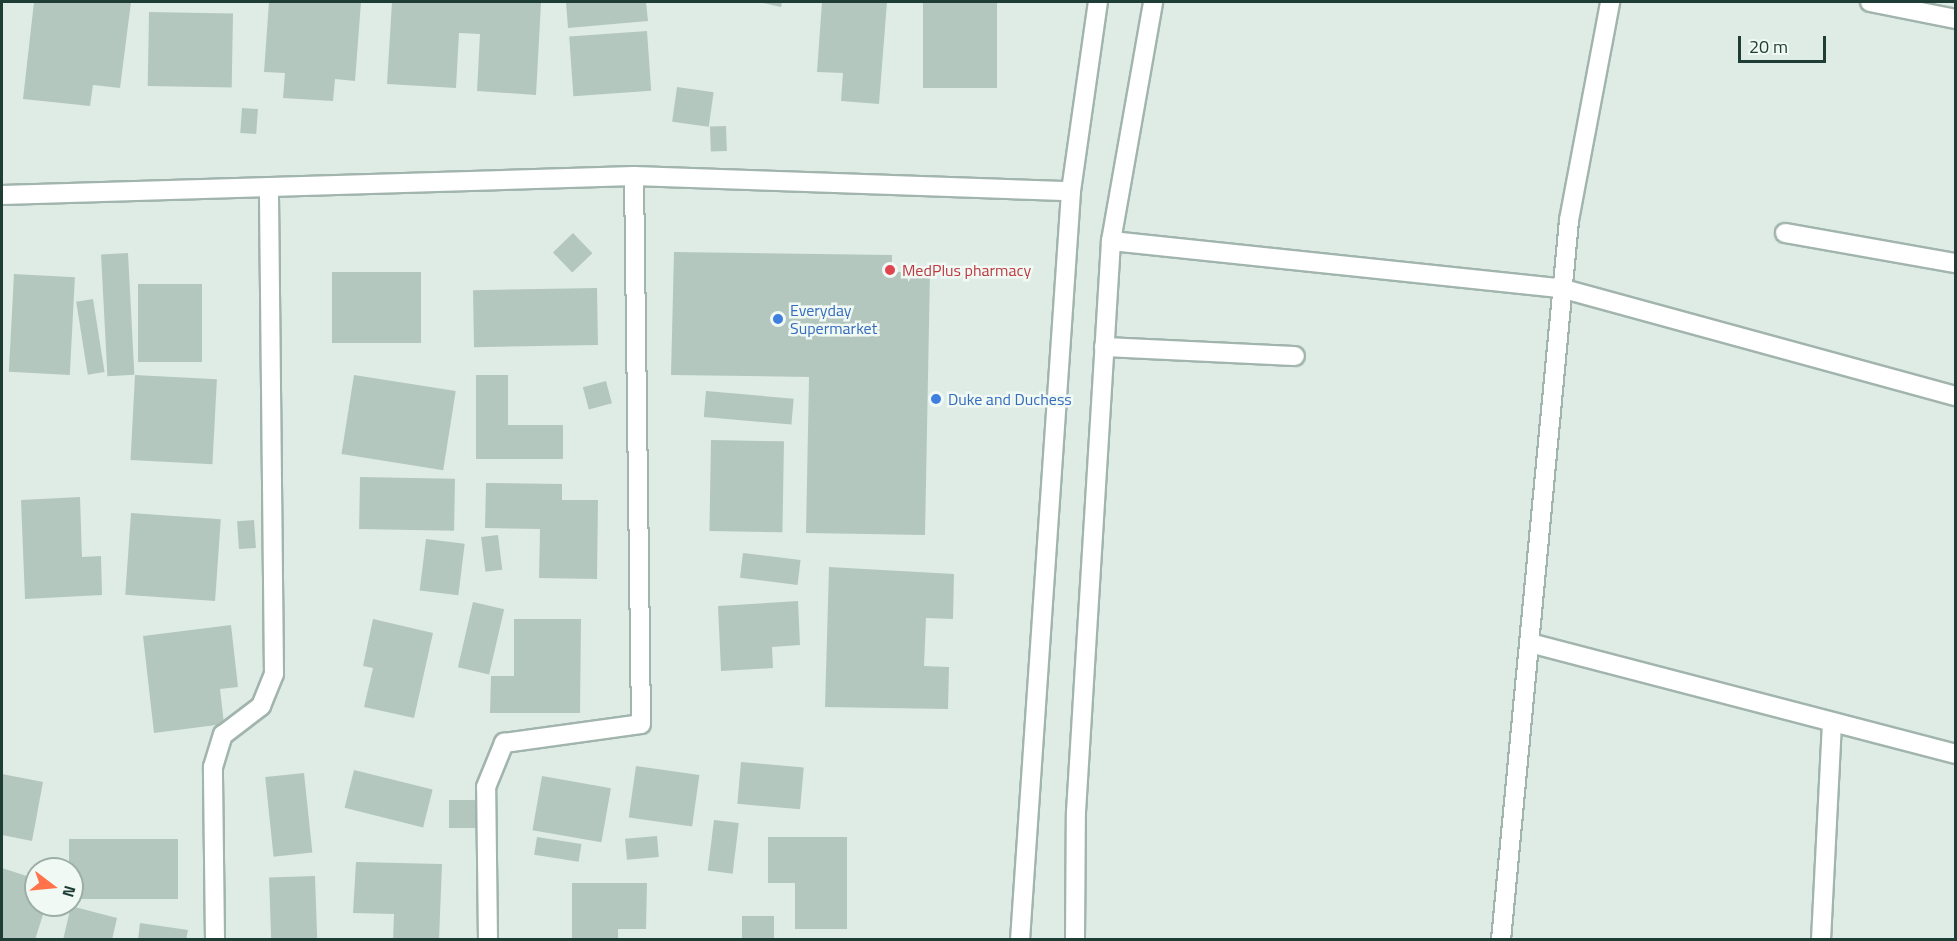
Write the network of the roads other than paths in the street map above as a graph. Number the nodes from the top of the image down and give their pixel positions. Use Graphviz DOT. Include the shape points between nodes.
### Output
graph roads {
  1 [pos="1098,2"];
  2 [pos="1154,2"];
  3 [pos="1610,2"];
  4 [pos="1870,2"];
  5 [pos="1956,19"];
  6 [pos="634,176"];
  7 [pos="268,187"];
  8 [pos="1071,191"];
  9 [pos="2,195"];
  10 [pos="1785,233"];
  11 [pos="1111,241"];
  12 [pos="1956,263"];
  13 [pos="1564,289"];
  14 [pos="1104,348"];
  15 [pos="1295,356"];
  16 [pos="1956,396"];
  17 [pos="1530,643"];
  18 [pos="1832,722"];
  19 [pos="1956,754"];
  20 [pos="215,939"];
  21 [pos="488,939"];
  22 [pos="1020,939"];
  23 [pos="1075,939"];
  24 [pos="1501,939"];
  25 [pos="1821,939"];
  1 -- 8 [label="street"];
  2 -- 11 [label="street"];
  3 -- 13 [label="street" via="1569,220"];
  4 -- 5 [label="street"];
  6 -- 7 [label="street"];
  6 -- 8 [label="street"];
  6 -- 21 [label="street" via="641,724 504,743 486,787"];
  7 -- 9 [label="street"];
  7 -- 20 [label="street" via="274,674 261,706 224,735 213,767"];
  8 -- 22 [label="street"];
  10 -- 12 [label="street"];
  11 -- 13 [label="street"];
  11 -- 14 [label="street"];
  13 -- 16 [label="street"];
  13 -- 17 [label="street"];
  14 -- 15 [label="street"];
  14 -- 23 [label="street" via="1076,812"];
  17 -- 18 [label="street"];
  17 -- 24 [label="street"];
  18 -- 19 [label="street"];
  18 -- 25 [label="street"];
}
